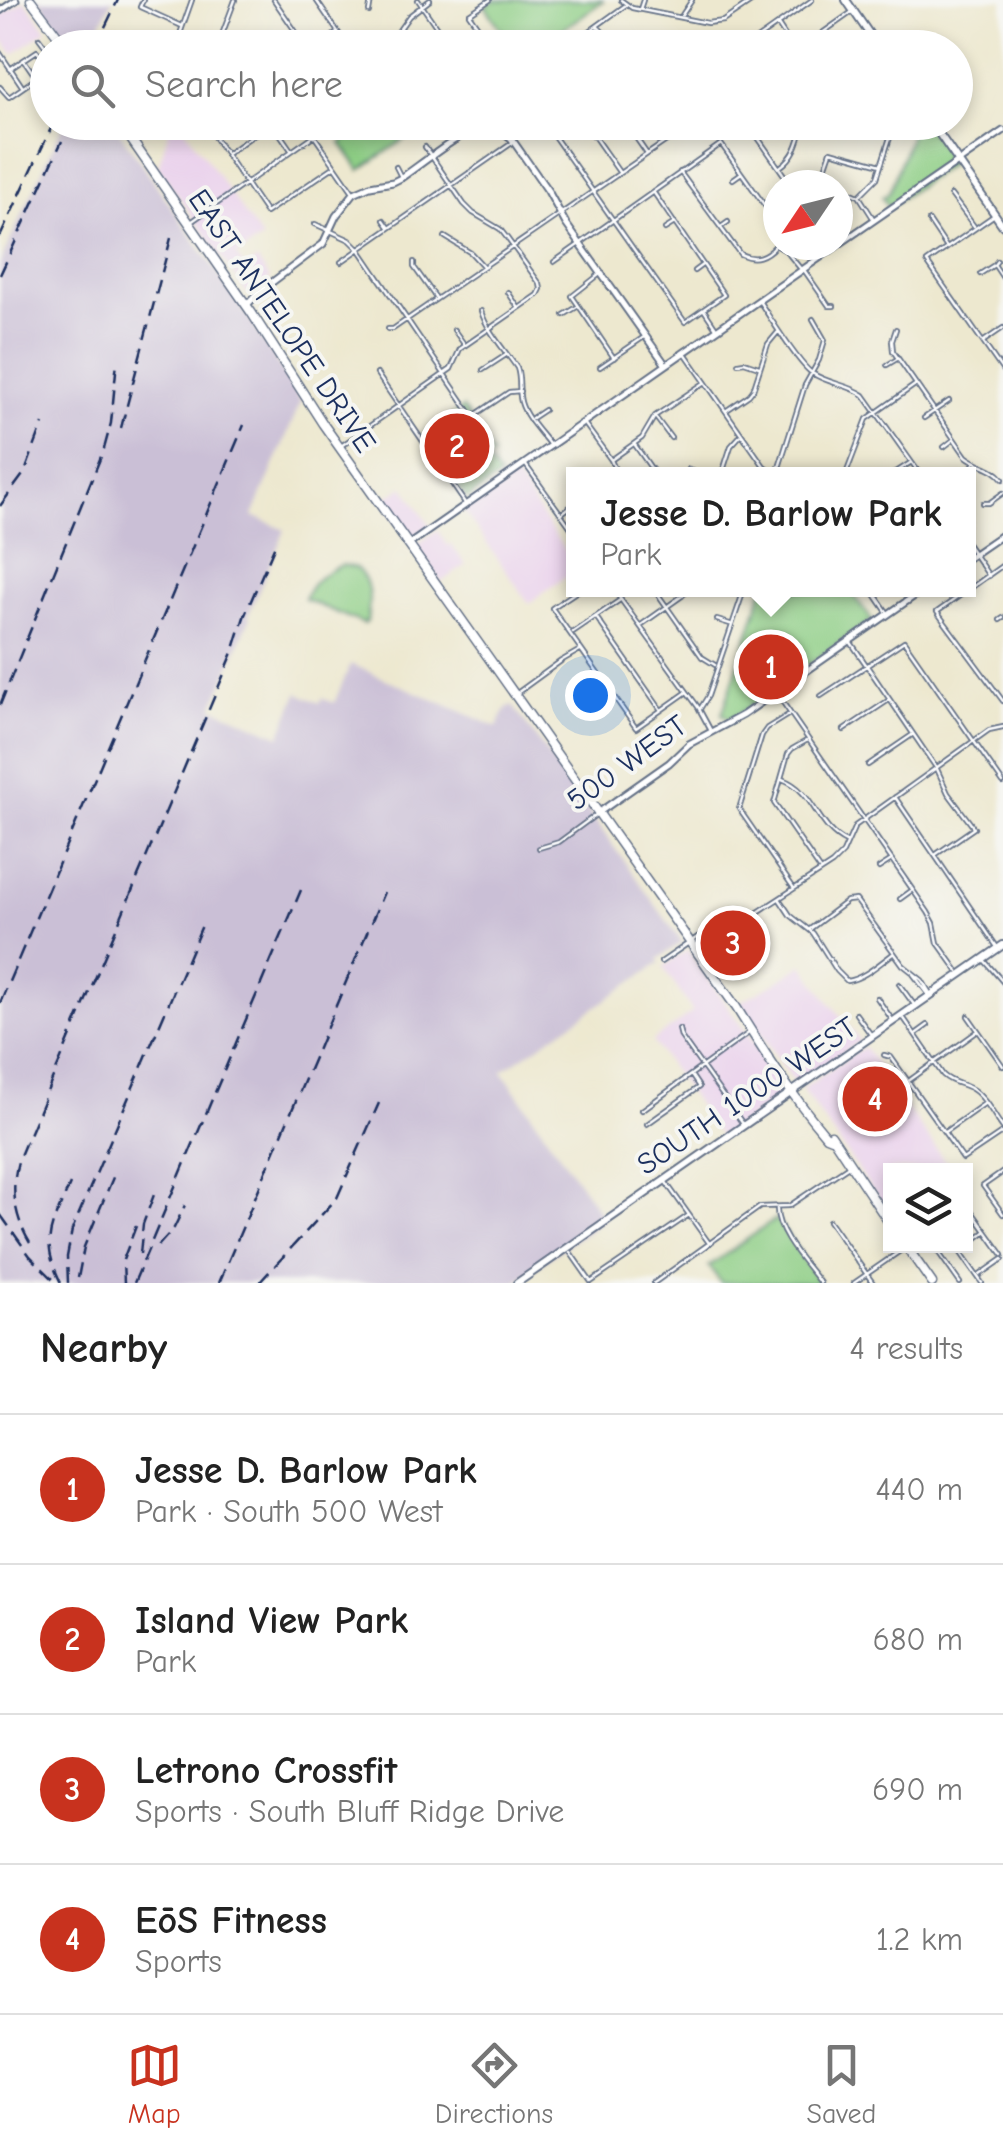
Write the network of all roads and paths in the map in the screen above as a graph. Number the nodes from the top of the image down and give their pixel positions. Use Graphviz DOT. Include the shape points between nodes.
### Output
graph roads {
  1 [pos="16,0"];
  2 [pos="32,0"];
  3 [pos="143,0"];
  4 [pos="192,0"];
  5 [pos="235,0"];
  6 [pos="274,0"];
  7 [pos="316,0"];
  8 [pos="371,0"];
  9 [pos="418,0"];
  10 [pos="430,0"];
  11 [pos="490,0"];
  12 [pos="621,0"];
  13 [pos="643,0"];
  14 [pos="692,0"];
  15 [pos="754,0"];
  16 [pos="812,0"];
  17 [pos="846,0"];
  18 [pos="626,5"];
  19 [pos="422,6"];
  20 [pos="640,10"];
  21 [pos="0,11"];
  22 [pos="853,11"];
  23 [pos="369,12"];
  24 [pos="682,17"];
  25 [pos="777,24"];
  26 [pos="182,26"];
  27 [pos="597,26"];
  28 [pos="54,30"];
  29 [pos="181,30"];
  30 [pos="224,30"];
  31 [pos="295,30"];
  32 [pos="337,30"];
  33 [pos="401,30"];
  34 [pos="439,30"];
  35 [pos="480,30"];
  36 [pos="591,30"];
  37 [pos="600,30"];
  38 [pos="769,30"];
  39 [pos="781,30"];
  40 [pos="826,30"];
  41 [pos="866,30"];
  42 [pos="0,54"];
  43 [pos="30,55"];
  44 [pos="24,60"];
  45 [pos="10,68"];
  46 [pos="30,69"];
  47 [pos="30,82"];
  48 [pos="0,87"];
  49 [pos="23,87"];
  50 [pos="1003,131"];
  51 [pos="132,140"];
  52 [pos="138,140"];
  53 [pos="217,140"];
  54 [pos="248,140"];
  55 [pos="284,140"];
  56 [pos="308,140"];
  57 [pos="317,140"];
  58 [pos="458,140"];
  59 [pos="557,140"];
  60 [pos="596,140"];
  61 [pos="637,140"];
  62 [pos="668,140"];
  63 [pos="760,140"];
  64 [pos="798,140"];
  65 [pos="890,140"];
  66 [pos="943,140"];
  67 [pos="514,142"];
  68 [pos="136,146"];
  69 [pos="425,147"];
  70 [pos="292,152"];
  71 [pos="226,155"];
  72 [pos="647,155"];
  73 [pos="432,158"];
  74 [pos="958,162"];
  75 [pos="881,165"];
  76 [pos="335,166"];
  77 [pos="396,167"];
  78 [pos="779,168"];
  79 [pos="824,170"];
  80 [pos="680,172"];
  81 [pos="742,173"];
  82 [pos="620,174"];
  83 [pos="401,178"];
  84 [pos="733,179"];
  85 [pos="246,184"];
  86 [pos="452,186"];
  87 [pos="593,192"];
  88 [pos="654,193"];
  89 [pos="853,193"];
  90 [pos="354,194"];
  91 [pos="951,195"];
  92 [pos="859,196"];
  93 [pos="763,203"];
  94 [pos="560,213"];
  95 [pos="995,214"];
  96 [pos="384,220"];
  97 [pos="874,220"];
  98 [pos="928,221"];
  99 [pos="613,222"];
  100 [pos="728,222"];
  101 [pos="674,223"];
  102 [pos="190,224"];
  103 [pos="315,224"];
  104 [pos="1003,226"];
  105 [pos="720,228"];
  106 [pos="976,228"];
  107 [pos="390,229"];
  108 [pos="665,229"];
  109 [pos="330,231"];
  110 [pos="853,235"];
  111 [pos="445,237"];
  112 [pos="581,244"];
  113 [pos="513,246"];
  114 [pos="947,248"];
  115 [pos="360,250"];
  116 [pos="763,256"];
  117 [pos="794,260"];
  118 [pos="816,260"];
  119 [pos="341,262"];
  120 [pos="414,262"];
  121 [pos="554,262"];
  122 [pos="704,265"];
  123 [pos="483,267"];
  124 [pos="802,269"];
  125 [pos="694,271"];
  126 [pos="602,273"];
  127 [pos="980,274"];
  128 [pos="1003,278"];
  129 [pos="508,292"];
  130 [pos="437,299"];
  131 [pos="758,300"];
  132 [pos="247,305"];
  133 [pos="578,306"];
  134 [pos="834,306"];
  135 [pos="519,308"];
  136 [pos="703,309"];
  137 [pos="481,311"];
  138 [pos="564,316"];
  139 [pos="408,319"];
  140 [pos="813,319"];
  141 [pos="490,328"];
  142 [pos="896,328"];
  143 [pos="1003,328"];
  144 [pos="717,329"];
  145 [pos="388,330"];
  146 [pos="454,330"];
  147 [pos="780,330"];
  148 [pos="646,336"];
  149 [pos="983,342"];
  150 [pos="465,346"];
  151 [pos="684,352"];
  152 [pos="508,354"];
  153 [pos="614,358"];
  154 [pos="898,358"];
  155 [pos="738,363"];
  156 [pos="666,365"];
  157 [pos="887,365"];
  158 [pos="600,367"];
  159 [pos="760,367"];
  160 [pos="483,370"];
  161 [pos="1003,371"];
  162 [pos="446,373"];
  163 [pos="377,374"];
  164 [pos="812,374"];
  165 [pos="705,382"];
  166 [pos="916,384"];
  167 [pos="520,391"];
  168 [pos="949,401"];
  169 [pos="398,406"];
  170 [pos="544,410"];
  171 [pos="726,411"];
  172 [pos="935,411"];
  173 [pos="876,412"];
  174 [pos="655,416"];
  175 [pos="924,418"];
  176 [pos="531,419"];
  177 [pos="584,422"];
  178 [pos="742,434"];
  179 [pos="670,438"];
  180 [pos="954,440"];
  181 [pos="634,444"];
  182 [pos="340,446"];
  183 [pos="550,446"];
  184 [pos="944,447"];
  185 [pos="610,460"];
  186 [pos="911,462"];
  187 [pos="525,463"];
  188 [pos="974,463"];
  189 [pos="613,467"];
  190 [pos="650,467"];
  191 [pos="724,467"];
  192 [pos="765,467"];
  193 [pos="779,467"];
  194 [pos="848,467"];
  195 [pos="904,467"];
  196 [pos="915,467"];
  197 [pos="972,467"];
  198 [pos="1003,479"];
  199 [pos="1003,493"];
  200 [pos="983,503"];
  201 [pos="466,504"];
  202 [pos="566,510"];
  203 [pos="560,514"];
  204 [pos="566,522"];
  205 [pos="1003,534"];
  206 [pos="408,545"];
  207 [pos="976,553"];
  208 [pos="976,561"];
  209 [pos="1003,566"];
  210 [pos="989,576"];
  211 [pos="976,585"];
  212 [pos="568,597"];
  213 [pos="659,597"];
  214 [pos="681,597"];
  215 [pos="740,597"];
  216 [pos="877,597"];
  217 [pos="913,597"];
  218 [pos="959,597"];
  219 [pos="621,599"];
  220 [pos="667,607"];
  221 [pos="888,614"];
  222 [pos="596,617"];
  223 [pos="717,620"];
  224 [pos="732,624"];
  225 [pos="640,626"];
  226 [pos="570,634"];
  227 [pos="850,641"];
  228 [pos="581,650"];
  229 [pos="718,666"];
  230 [pos="866,666"];
  231 [pos="687,692"];
  232 [pos="776,693"];
  233 [pos="514,695"];
  234 [pos="821,696"];
  235 [pos="889,700"];
  236 [pos="1003,700"];
  237 [pos="661,710"];
  238 [pos="699,710"];
  239 [pos="790,714"];
  240 [pos="1003,727"];
  241 [pos="844,730"];
  242 [pos="711,731"];
  243 [pos="912,734"];
  244 [pos="808,740"];
  245 [pos="974,742"];
  246 [pos="868,765"];
  247 [pos="937,769"];
  248 [pos="781,778"];
  249 [pos="1003,783"];
  250 [pos="895,797"];
  251 [pos="598,813"];
  252 [pos="863,820"];
  253 [pos="847,842"];
  254 [pos="539,848"];
  255 [pos="934,855"];
  256 [pos="891,860"];
  257 [pos="879,868"];
  258 [pos="820,872"];
  259 [pos="794,889"];
  260 [pos="912,890"];
  261 [pos="900,898"];
  262 [pos="779,899"];
  263 [pos="810,929"];
  264 [pos="690,942"];
  265 [pos="1001,946"];
  266 [pos="894,953"];
  267 [pos="983,959"];
  268 [pos="661,962"];
  269 [pos="961,975"];
  270 [pos="1003,982"];
  271 [pos="899,984"];
  272 [pos="931,996"];
  273 [pos="878,998"];
  274 [pos="916,1007"];
  275 [pos="856,1014"];
  276 [pos="902,1016"];
  277 [pos="968,1016"];
  278 [pos="894,1022"];
  279 [pos="928,1026"];
  280 [pos="679,1029"];
  281 [pos="752,1031"];
  282 [pos="978,1031"];
  283 [pos="916,1034"];
  284 [pos="872,1037"];
  285 [pos="884,1054"];
  286 [pos="935,1062"];
  287 [pos="1003,1066"];
  288 [pos="702,1067"];
  289 [pos="691,1075"];
  290 [pos="908,1080"];
  291 [pos="793,1091"];
  292 [pos="986,1103"];
  293 [pos="642,1110"];
  294 [pos="646,1124"];
  295 [pos="744,1126"];
  296 [pos="1003,1130"];
  297 [pos="945,1132"];
  298 [pos="850,1165"];
  299 [pos="1003,1172"];
  300 [pos="664,1180"];
  301 [pos="777,1207"];
  302 [pos="973,1213"];
  303 [pos="883,1214"];
  304 [pos="1003,1214"];
  305 [pos="688,1215"];
  306 [pos="829,1220"];
  307 [pos="986,1231"];
  308 [pos="973,1240"];
  309 [pos="709,1243"];
  310 [pos="567,1248"];
  311 [pos="897,1253"];
  312 [pos="912,1253"];
  313 [pos="939,1253"];
  314 [pos="961,1253"];
  315 [pos="1003,1257"];
  316 [pos="867,1274"];
  317 [pos="978,1276"];
  318 [pos="592,1282"];
  319 [pos="516,1283"];
  320 [pos="654,1283"];
  321 [pos="820,1283"];
  322 [pos="854,1283"];
  323 [pos="873,1283"];
  324 [pos="932,1283"];
  325 [pos="960,1283"];
  326 [pos="982,1283"];
  1 -- 21 [label="street"];
  2 -- 28 [label="main road"];
  3 -- 26 [label="street" via="140,7"];
  4 -- 26 [label="street"];
  5 -- 30 [label="street"];
  6 -- 31 [label="street"];
  7 -- 32 [label="street"];
  8 -- 23 [label="street"];
  9 -- 19 [label="street"];
  10 -- 19 [label="street"];
  11 -- 35 [label="street" via="469,14"];
  12 -- 18 [label="street"];
  13 -- 20 [label="street"];
  14 -- 24 [label="street"];
  15 -- 24 [label="street" via="723,21"];
  16 -- 25 [label="street"];
  17 -- 22 [label="main road"];
  18 -- 20 [label="street"];
  18 -- 27 [label="street"];
  19 -- 33 [label="street"];
  19 -- 34 [label="street"];
  20 -- 24 [label="street"];
  22 -- 40 [label="street"];
  22 -- 41 [label="main road"];
  25 -- 38 [label="street"];
  25 -- 39 [label="street"];
  26 -- 29 [label="street"];
  27 -- 36 [label="street"];
  27 -- 37 [label="street"];
  42 -- 45 [label="street"];
  43 -- 44 [label="street"];
  44 -- 45 [label="street"];
  44 -- 46 [label="street"];
  45 -- 49 [label="street"];
  47 -- 49 [label="street"];
  48 -- 49 [label="street" via="8,96"];
  50 -- 74 [label="street"];
  51 -- 68 [label="main road, EAST ANTELOPE DRIVE"];
  52 -- 68 [label="street"];
  53 -- 71 [label="street"];
  54 -- 71 [label="street"];
  55 -- 70 [label="street"];
  56 -- 70 [label="street"];
  57 -- 76 [label="street"];
  58 -- 73 [label="street"];
  59 -- 87 [label="street"];
  60 -- 82 [label="street"];
  61 -- 72 [label="street"];
  62 -- 72 [label="street"];
  63 -- 78 [label="street"];
  64 -- 78 [label="street" via="791,160"];
  65 -- 75 [label="street"];
  66 -- 74 [label="main road"];
  67 -- 86 [label="street"];
  67 -- 94 [label="street"];
  68 -- 102 [label="main road, EAST ANTELOPE DRIVE"];
  69 -- 73 [label="street"];
  70 -- 85 [label="street"];
  71 -- 85 [label="street"];
  72 -- 82 [label="street"];
  73 -- 83 [label="street"];
  73 -- 86 [label="street"];
  74 -- 95 [label="main road"];
  74 -- 97 [label="street"];
  75 -- 79 [label="street" via="830,152"];
  75 -- 92 [label="street"];
  76 -- 85 [label="street" via="266,213"];
  76 -- 90 [label="street"];
  77 -- 83 [label="street"];
  80 -- 81 [label="street" via="721,144"];
  80 -- 88 [label="street"];
  80 -- 105 [label="street"];
  81 -- 84 [label="street"];
  81 -- 93 [label="street"];
  82 -- 87 [label="street"];
  83 -- 90 [label="street"];
  85 -- 102 [label="street"];
  86 -- 107 [label="street"];
  86 -- 113 [label="street" via="468,209"];
  87 -- 94 [label="street"];
  87 -- 99 [label="street"];
  88 -- 99 [label="street"];
  88 -- 101 [label="street"];
  89 -- 92 [label="street"];
  90 -- 109 [label="street"];
  91 -- 106 [label="street"];
  92 -- 97 [label="street"];
  94 -- 112 [label="street"];
  94 -- 113 [label="street"];
  95 -- 104 [label="main road"];
  95 -- 106 [label="street"];
  96 -- 107 [label="street"];
  97 -- 110 [label="street"];
  98 -- 114 [label="street"];
  99 -- 112 [label="street"];
  99 -- 136 [label="street" via="684,322"];
  100 -- 105 [label="street"];
  101 -- 108 [label="street"];
  101 -- 122 [label="street"];
  102 -- 132 [label="main road, EAST ANTELOPE DRIVE"];
  103 -- 109 [label="street"];
  105 -- 116 [label="street" via="747,257"];
  106 -- 114 [label="street"];
  107 -- 115 [label="street"];
  109 -- 115 [label="street"];
  109 -- 132 [label="street" via="324,244"];
  111 -- 123 [label="street"];
  112 -- 121 [label="street"];
  112 -- 126 [label="street"];
  113 -- 123 [label="street"];
  113 -- 135 [label="street" via="541,290"];
  114 -- 149 [label="street" via="927,262"];
  115 -- 119 [label="street"];
  115 -- 139 [label="street"];
  117 -- 124 [label="street"];
  118 -- 124 [label="street"];
  120 -- 130 [label="street"];
  122 -- 125 [label="street"];
  122 -- 136 [label="street" via="724,295"];
  123 -- 130 [label="street"];
  124 -- 131 [label="street"];
  124 -- 134 [label="street"];
  126 -- 133 [label="street" via="572,296"];
  126 -- 148 [label="street"];
  127 -- 128 [label="street" via="996,263"];
  129 -- 135 [label="street"];
  130 -- 139 [label="street"];
  131 -- 144 [label="street"];
  131 -- 147 [label="street"];
  132 -- 182 [label="main road, EAST ANTELOPE DRIVE"];
  133 -- 138 [label="street"];
  133 -- 153 [label="street"];
  135 -- 141 [label="street"];
  136 -- 144 [label="street"];
  137 -- 141 [label="street"];
  139 -- 145 [label="street"];
  139 -- 162 [label="street"];
  140 -- 164 [label="street" via="825,340"];
  141 -- 150 [label="street"];
  141 -- 152 [label="street"];
  142 -- 154 [label="street"];
  143 -- 149 [label="street"];
  144 -- 151 [label="street"];
  146 -- 150 [label="street"];
  147 -- 159 [label="street"];
  147 -- 164 [label="street"];
  148 -- 153 [label="street"];
  148 -- 156 [label="street"];
  149 -- 161 [label="street"];
  150 -- 162 [label="street"];
  151 -- 156 [label="street"];
  151 -- 165 [label="street"];
  152 -- 160 [label="street"];
  152 -- 167 [label="street" via="520,374"];
  153 -- 158 [label="street"];
  154 -- 157 [label="street"];
  154 -- 166 [label="street"];
  155 -- 159 [label="street"];
  156 -- 177 [label="street"];
  159 -- 171 [label="street" via="749,396"];
  162 -- 167 [label="street" via="472,415"];
  162 -- 169 [label="street"];
  163 -- 169 [label="street"];
  164 -- 173 [label="street" via="854,388"];
  164 -- 193 [label="street"];
  165 -- 171 [label="street"];
  165 -- 174 [label="street"];
  166 -- 172 [label="street"];
  166 -- 173 [label="street"];
  167 -- 176 [label="street"];
  168 -- 172 [label="street"];
  169 -- 182 [label="street"];
  169 -- 201 [label="street"];
  170 -- 176 [label="street"];
  171 -- 178 [label="street"];
  172 -- 175 [label="street"];
  172 -- 180 [label="street"];
  173 -- 186 [label="street"];
  173 -- 194 [label="street" via="862,426"];
  174 -- 179 [label="street"];
  174 -- 181 [label="street"];
  176 -- 183 [label="street"];
  177 -- 183 [label="street"];
  177 -- 185 [label="street"];
  178 -- 191 [label="street"];
  178 -- 192 [label="street"];
  180 -- 184 [label="street"];
  180 -- 188 [label="street"];
  181 -- 185 [label="street"];
  181 -- 190 [label="street"];
  182 -- 206 [label="main road, EAST ANTELOPE DRIVE"];
  183 -- 187 [label="street"];
  185 -- 189 [label="street"];
  186 -- 195 [label="street"];
  186 -- 196 [label="street"];
  187 -- 201 [label="street"];
  187 -- 203 [label="street"];
  188 -- 197 [label="street"];
  188 -- 198 [label="street"];
  199 -- 200 [label="street"];
  201 -- 206 [label="street"];
  202 -- 203 [label="street"];
  203 -- 204 [label="street"];
  205 -- 207 [label="street"];
  206 -- 233 [label="main road, EAST ANTELOPE DRIVE"];
  208 -- 210 [label="street"];
  209 -- 210 [label="street"];
  210 -- 211 [label="street"];
  212 -- 226 [label="street" via="552,608"];
  213 -- 220 [label="street"];
  214 -- 220 [label="street"];
  215 -- 224 [label="street"];
  216 -- 221 [label="street"];
  217 -- 221 [label="street, 500 WEST"];
  218 -- 236 [label="street" via="937,612"];
  219 -- 222 [label="street"];
  219 -- 225 [label="street"];
  220 -- 225 [label="street"];
  220 -- 229 [label="street" via="702,658"];
  221 -- 227 [label="street, 500 WEST"];
  222 -- 226 [label="street"];
  222 -- 237 [label="street"];
  223 -- 224 [label="street"];
  224 -- 229 [label="street"];
  225 -- 231 [label="street"];
  226 -- 228 [label="street"];
  227 -- 230 [label="street"];
  227 -- 232 [label="street, 500 WEST"];
  228 -- 233 [label="street"];
  228 -- 237 [label="street" via="636,728"];
  229 -- 238 [label="street"];
  230 -- 234 [label="street"];
  230 -- 235 [label="street"];
  230 -- 245 [label="street" via="904,641"];
  231 -- 237 [label="street"];
  231 -- 238 [label="street"];
  232 -- 239 [label="street"];
  232 -- 242 [label="street, 500 WEST"];
  233 -- 251 [label="main road, EAST ANTELOPE DRIVE"];
  235 -- 241 [label="street"];
  235 -- 243 [label="street"];
  238 -- 242 [label="street"];
  239 -- 244 [label="street"];
  239 -- 259 [label="street" via="764,731 738,809"];
  240 -- 245 [label="street"];
  242 -- 251 [label="street, 500 WEST"];
  243 -- 246 [label="street"];
  243 -- 247 [label="street"];
  244 -- 248 [label="street" via="790,752"];
  244 -- 252 [label="street"];
  245 -- 247 [label="street"];
  245 -- 249 [label="street"];
  247 -- 250 [label="street"];
  247 -- 255 [label="street" via="974,828"];
  248 -- 253 [label="street" via="796,784 832,834"];
  248 -- 258 [label="street" via="774,803"];
  250 -- 252 [label="street"];
  250 -- 255 [label="street"];
  251 -- 254 [label="street, 500 WEST" via="559,842"];
  251 -- 264 [label="main road, EAST ANTELOPE DRIVE"];
  252 -- 253 [label="street"];
  252 -- 256 [label="street"];
  253 -- 258 [label="street"];
  255 -- 265 [label="street"];
  256 -- 257 [label="street"];
  256 -- 260 [label="street"];
  258 -- 259 [label="street"];
  259 -- 262 [label="street"];
  260 -- 261 [label="street"];
  260 -- 269 [label="street"];
  262 -- 263 [label="street"];
  262 -- 264 [label="street" via="729,931"];
  263 -- 266 [label="street" via="848,982"];
  263 -- 266 [label="street" via="856,900"];
  264 -- 268 [label="street"];
  264 -- 281 [label="main road, EAST ANTELOPE DRIVE"];
  265 -- 267 [label="main road, SOUTH 1000 WEST"];
  266 -- 272 [label="street"];
  267 -- 269 [label="main road, SOUTH 1000 WEST"];
  267 -- 270 [label="street"];
  269 -- 272 [label="main road, SOUTH 1000 WEST"];
  271 -- 274 [label="street"];
  272 -- 274 [label="main road, SOUTH 1000 WEST"];
  273 -- 278 [label="street"];
  274 -- 276 [label="main road, SOUTH 1000 WEST"];
  275 -- 284 [label="street"];
  276 -- 278 [label="main road, SOUTH 1000 WEST"];
  276 -- 283 [label="street"];
  277 -- 282 [label="street"];
  278 -- 284 [label="main road, SOUTH 1000 WEST"];
  279 -- 283 [label="street"];
  280 -- 288 [label="street"];
  281 -- 288 [label="street"];
  281 -- 291 [label="main road, EAST ANTELOPE DRIVE"];
  282 -- 286 [label="street"];
  282 -- 287 [label="street"];
  283 -- 286 [label="street"];
  284 -- 291 [label="main road, SOUTH 1000 WEST"];
  285 -- 290 [label="street"];
  286 -- 290 [label="street"];
  286 -- 292 [label="street" via="947,1079"];
  288 -- 289 [label="street"];
  288 -- 295 [label="street"];
  289 -- 293 [label="street"];
  289 -- 294 [label="street" via="699,1087"];
  290 -- 297 [label="street"];
  291 -- 295 [label="main road, SOUTH 1000 WEST"];
  291 -- 298 [label="main road, EAST ANTELOPE DRIVE"];
  292 -- 296 [label="street"];
  292 -- 297 [label="street"];
  295 -- 300 [label="main road, SOUTH 1000 WEST"];
  296 -- 297 [label="street" via="963,1159"];
  298 -- 301 [label="street" via="790,1206"];
  298 -- 303 [label="main road, EAST ANTELOPE DRIVE"];
  299 -- 304 [label="street" via="984,1186"];
  300 -- 305 [label="street"];
  300 -- 310 [label="main road, SOUTH 1000 WEST"];
  301 -- 309 [label="street" via="760,1207"];
  301 -- 321 [label="street" via="778,1224"];
  302 -- 307 [label="street"];
  305 -- 309 [label="street"];
  305 -- 318 [label="street"];
  306 -- 316 [label="street"];
  307 -- 308 [label="street"];
  307 -- 315 [label="street"];
  309 -- 320 [label="street"];
  310 -- 318 [label="street"];
  310 -- 319 [label="main road, SOUTH 1000 WEST"];
  311 -- 316 [label="street"];
  312 -- 324 [label="main road"];
  313 -- 325 [label="street"];
  314 -- 317 [label="street"];
  315 -- 317 [label="street"];
  316 -- 322 [label="street"];
  316 -- 323 [label="street"];
  317 -- 326 [label="street"];
}
